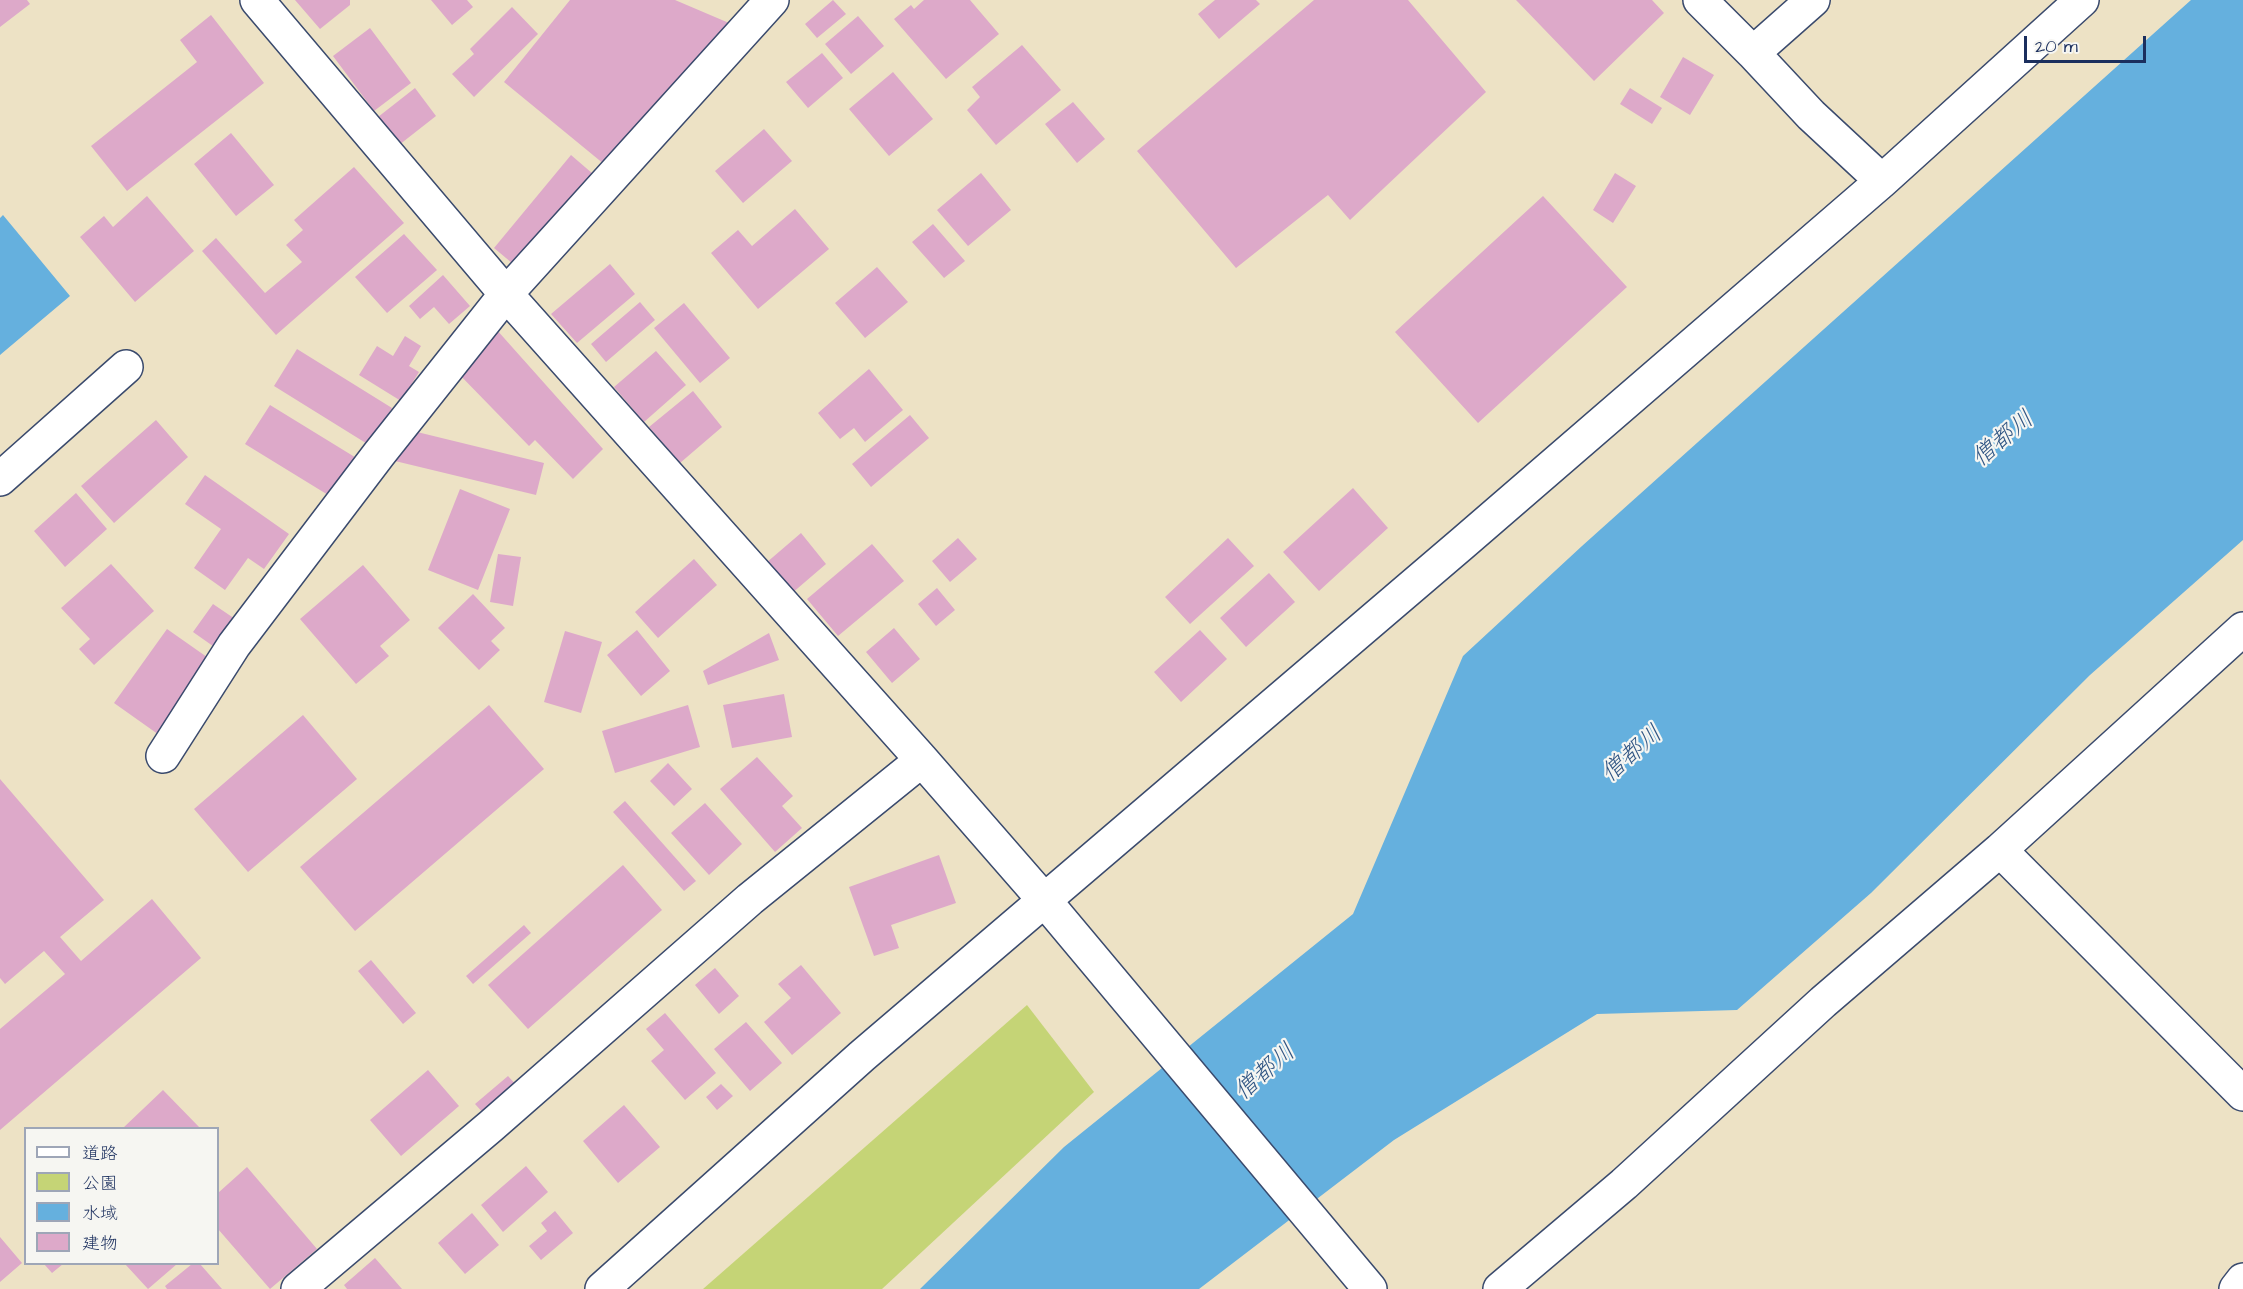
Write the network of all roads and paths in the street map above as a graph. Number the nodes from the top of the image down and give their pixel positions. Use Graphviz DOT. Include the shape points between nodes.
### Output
graph roads {
  1 [pos="257,0"];
  2 [pos="772,0"];
  3 [pos="1700,0"];
  4 [pos="1813,0"];
  5 [pos="2082,0"];
  6 [pos="1753,53"];
  7 [pos="1882,181"];
  8 [pos="506,294"];
  9 [pos="126,368"];
  10 [pos="0,479"];
  11 [pos="2243,629"];
  12 [pos="164,756"];
  13 [pos="922,760"];
  14 [pos="2000,849"];
  15 [pos="1053,911"];
  16 [pos="2243,1094"];
  17 [pos="2243,1280"];
  18 [pos="297,1289"];
  19 [pos="602,1289"];
  20 [pos="1370,1289"];
  21 [pos="1500,1289"];
  22 [pos="2236,1289"];
  1 -- 8 [label="street"];
  2 -- 8 [label="street"];
  3 -- 6 [label="street"];
  4 -- 6 [label="street"];
  5 -- 7 [label="street"];
  6 -- 7 [label="street" via="1811,115"];
  7 -- 15 [label="street"];
  8 -- 12 [label="street" via="241,636"];
  8 -- 13 [label="street"];
  9 -- 10 [label="street"];
  11 -- 14 [label="street"];
  13 -- 15 [label="street"];
  13 -- 18 [label="street" via="750,899 491,1126"];
  14 -- 16 [label="street"];
  14 -- 21 [label="street" via="1823,1002 1624,1184"];
  15 -- 19 [label="street" via="862,1056"];
  15 -- 20 [label="street"];
  17 -- 22 [label="street"];
}
